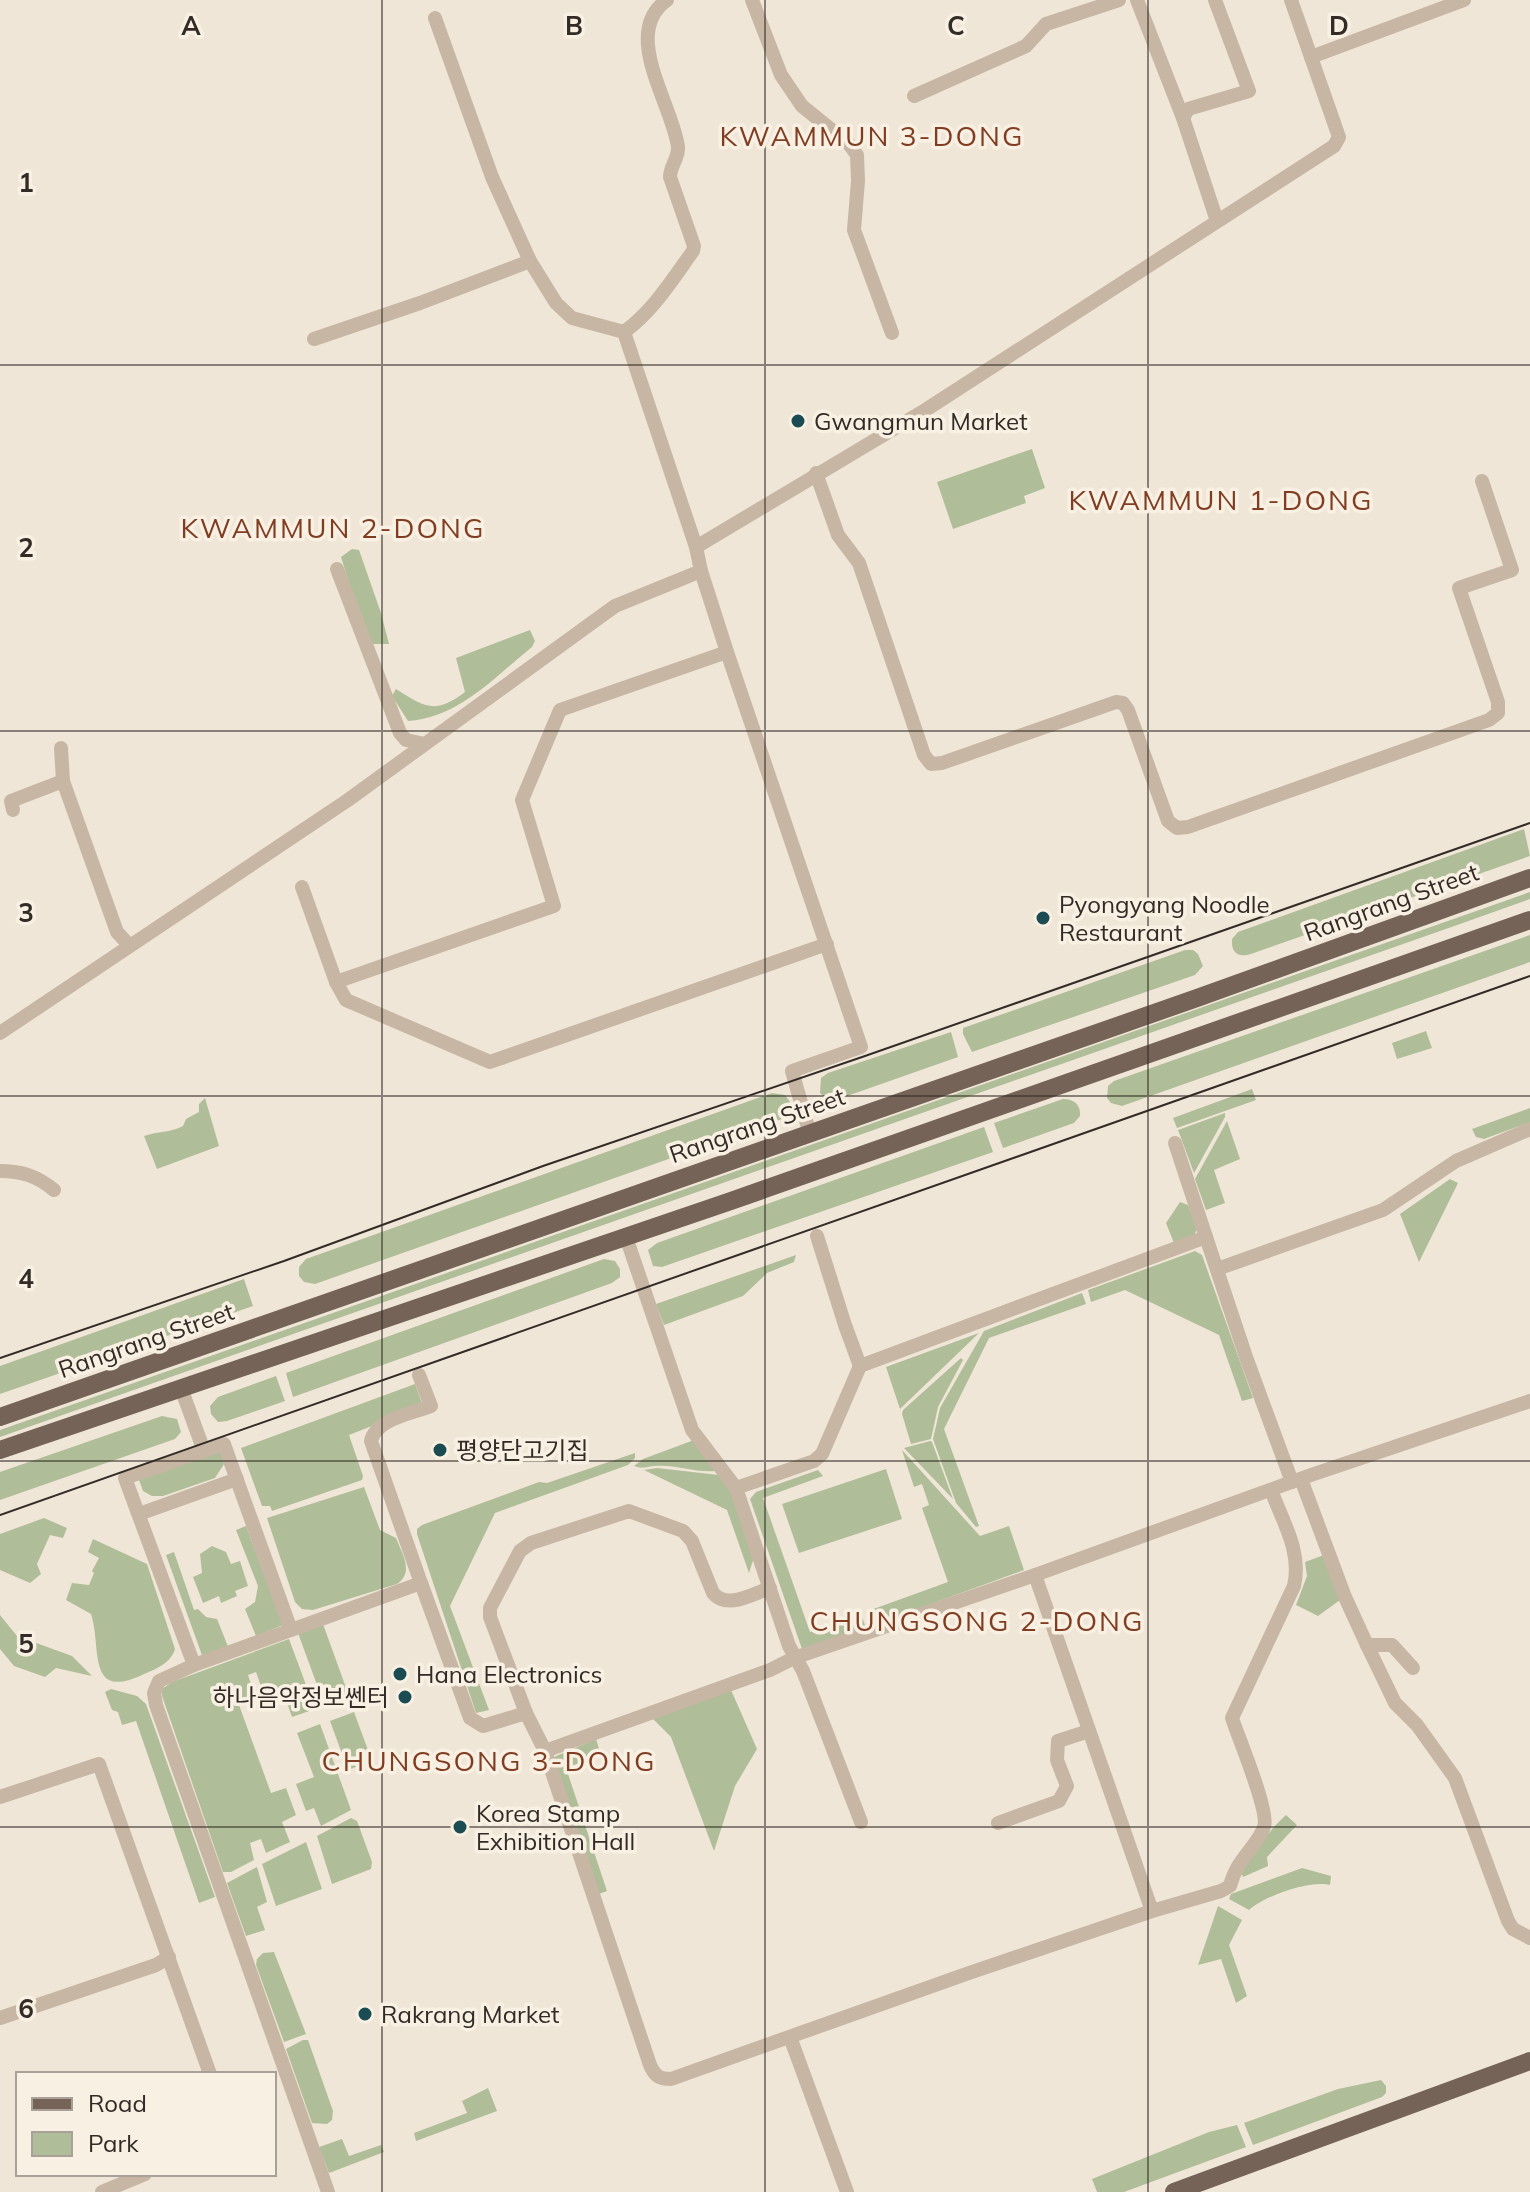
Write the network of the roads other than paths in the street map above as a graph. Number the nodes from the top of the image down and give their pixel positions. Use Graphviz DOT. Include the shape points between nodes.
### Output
graph roads {
  1 [pos="667,0"];
  2 [pos="752,0"];
  3 [pos="1119,0"];
  4 [pos="1137,0"];
  5 [pos="1215,0"];
  6 [pos="1291,0"];
  7 [pos="1464,0"];
  8 [pos="435,18"];
  9 [pos="1311,57"];
  10 [pos="914,96"];
  11 [pos="1183,118"];
  12 [pos="1217,221"];
  13 [pos="530,261"];
  14 [pos="624,332"];
  15 [pos="892,333"];
  16 [pos="314,339"];
  17 [pos="816,473"];
  18 [pos="1482,481"];
  19 [pos="696,547"];
  20 [pos="337,569"];
  21 [pos="701,571"];
  22 [pos="727,652"];
  23 [pos="425,744"];
  24 [pos="61,748"];
  25 [pos="63,781"];
  26 [pos="13,810"];
  27 [pos="1530,878"];
  28 [pos="302,887"];
  29 [pos="1530,920"];
  30 [pos="827,944"];
  31 [pos="129,945"];
  32 [pos="336,982"];
  33 [pos="0,1033"];
  34 [pos="1530,1129"];
  35 [pos="809,1131"];
  36 [pos="1175,1143"];
  37 [pos="0,1171"];
  38 [pos="54,1190"];
  39 [pos="817,1236"];
  40 [pos="626,1237"];
  41 [pos="1206,1237"];
  42 [pos="1217,1269"];
  43 [pos="860,1366"];
  44 [pos="419,1375"];
  45 [pos="181,1388"];
  46 [pos="1530,1401"];
  47 [pos="0,1417"];
  48 [pos="0,1450"];
  49 [pos="204,1451"];
  50 [pos="237,1479"];
  51 [pos="1296,1480"];
  52 [pos="736,1488"];
  53 [pos="1271,1490"];
  54 [pos="139,1514"];
  55 [pos="1035,1575"];
  56 [pos="421,1583"];
  57 [pos="770,1588"];
  58 [pos="291,1630"];
  59 [pos="1367,1645"];
  60 [pos="794,1658"];
  61 [pos="194,1665"];
  62 [pos="1413,1668"];
  63 [pos="526,1713"];
  64 [pos="1089,1731"];
  65 [pos="545,1751"];
  66 [pos="0,1797"];
  67 [pos="861,1822"];
  68 [pos="998,1823"];
  69 [pos="1152,1911"];
  70 [pos="1530,1938"];
  71 [pos="169,1957"];
  72 [pos="0,2018"];
  73 [pos="790,2037"];
  74 [pos="1530,2061"];
  75 [pos="209,2072"];
  76 [pos="140,2176"];
  77 [pos="102,2192"];
  78 [pos="328,2192"];
  79 [pos="847,2192"];
  80 [pos="1174,2192"];
  1 -- 14 [label="street" via="649,23 650,54 678,146 670,177 694,246 661,295"];
  2 -- 15 [label="street" via="781,75 802,106 857,155 854,230"];
  3 -- 10 [label="street" via="1046,24 1026,46"];
  4 -- 11 [label="street"];
  5 -- 11 [label="street" via="1249,91 1188,109"];
  6 -- 9 [label="street"];
  7 -- 9 [label="street"];
  8 -- 13 [label="street" via="492,177"];
  9 -- 12 [label="street" via="1339,137 1334,146"];
  11 -- 12 [label="street"];
  12 -- 17 [label="street" via="927,409"];
  13 -- 14 [label="street" via="572,318"];
  13 -- 16 [label="street"];
  14 -- 19 [label="street"];
  17 -- 18 [label="street" via="838,535 859,563 931,764 1123,703 1168,821 1177,828 1474,726 1498,713 1459,588 1512,570"];
  17 -- 19 [label="street"];
  19 -- 21 [label="street"];
  20 -- 23 [label="street" via="400,733"];
  21 -- 22 [label="street"];
  21 -- 23 [label="street" via="615,606"];
  22 -- 30 [label="street"];
  22 -- 32 [label="street" via="560,710 522,800 554,906"];
  23 -- 31 [label="street"];
  24 -- 25 [label="street"];
  25 -- 26 [label="street" via="11,801"];
  25 -- 31 [label="street" via="117,932"];
  27 -- 35 [label="main road, Rangrang Street"];
  28 -- 32 [label="street"];
  29 -- 40 [label="main road"];
  30 -- 32 [label="street" via="490,1062 346,1000"];
  30 -- 35 [label="street" via="861,1047 792,1071"];
  31 -- 33 [label="street"];
  34 -- 42 [label="street" via="1456,1161 1383,1210"];
  35 -- 47 [label="main road, Rangrang Street"];
  36 -- 41 [label="street"];
  37 -- 38 [label="street" via="20,1171"];
  39 -- 43 [label="street"];
  40 -- 45 [label="main road"];
  40 -- 52 [label="street" via="692,1430"];
  41 -- 42 [label="street"];
  41 -- 43 [label="street"];
  42 -- 51 [label="street"];
  43 -- 52 [label="street" via="822,1454"];
  44 -- 56 [label="street" via="431,1406 382,1425 371,1441"];
  45 -- 48 [label="main road"];
  45 -- 49 [label="street"];
  46 -- 51 [label="street"];
  49 -- 50 [label="street" via="224,1444"];
  49 -- 54 [label="street" via="125,1478"];
  50 -- 54 [label="street"];
  50 -- 58 [label="street"];
  51 -- 53 [label="street"];
  51 -- 59 [label="street"];
  52 -- 57 [label="street"];
  53 -- 55 [label="street"];
  53 -- 69 [label="street" via="1298,1568 1232,1718 1264,1810 1264,1829 1233,1872 1230,1886"];
  54 -- 61 [label="street"];
  55 -- 60 [label="street"];
  55 -- 64 [label="street"];
  56 -- 58 [label="street"];
  56 -- 63 [label="street" via="470,1718 483,1726"];
  57 -- 60 [label="street"];
  57 -- 63 [label="street" via="719,1600 683,1531 629,1511 531,1543 520,1551 490,1608"];
  58 -- 61 [label="street"];
  59 -- 62 [label="street" via="1392,1645"];
  59 -- 70 [label="street" via="1395,1703 1455,1778 1508,1921"];
  60 -- 65 [label="street"];
  60 -- 67 [label="street"];
  61 -- 78 [label="street" via="159,1681 156,1705"];
  63 -- 65 [label="street"];
  64 -- 68 [label="street" via="1058,1741 1057,1760 1067,1786 1059,1801"];
  64 -- 69 [label="street"];
  65 -- 73 [label="street" via="654,2074 671,2079"];
  66 -- 71 [label="street" via="99,1764"];
  69 -- 73 [label="street"];
  71 -- 72 [label="street"];
  71 -- 75 [label="street"];
  73 -- 79 [label="street"];
  74 -- 80 [label="main road"];
  76 -- 77 [label="street"];
}
